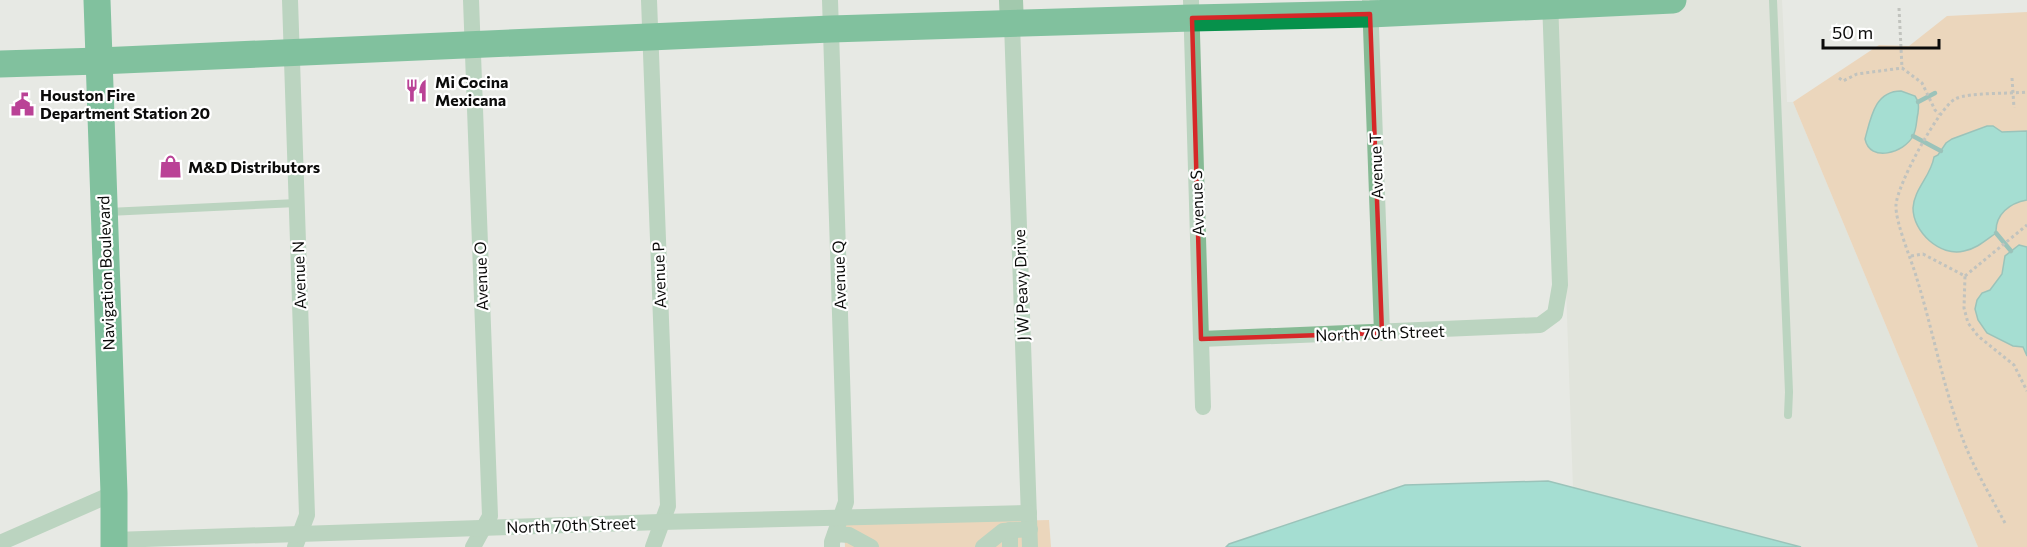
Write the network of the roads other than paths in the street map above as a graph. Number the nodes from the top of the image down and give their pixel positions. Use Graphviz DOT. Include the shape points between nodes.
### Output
graph roads {
  1 [pos="97,0"];
  2 [pos="290,0"];
  3 [pos="471,0"];
  4 [pos="649,0"];
  5 [pos="830,0"];
  6 [pos="1673,0"];
  7 [pos="1773,0"];
  8 [pos="1550,2"];
  9 [pos="1370,7"];
  10 [pos="1192,9"];
  11 [pos="1011,12"];
  12 [pos="831,29"];
  13 [pos="651,37"];
  14 [pos="473,44"];
  15 [pos="292,52"];
  16 [pos="99,61"];
  17 [pos="0,64"];
  18 [pos="297,203"];
  19 [pos="104,212"];
  20 [pos="1382,333"];
  21 [pos="1201,339"];
  22 [pos="1203,407"];
  23 [pos="1788,415"];
  24 [pos="114,493"];
  25 [pos="1029,521"];
  26 [pos="661,522"];
  27 [pos="483,528"];
  28 [pos="836,533"];
  29 [pos="1010,539"];
  30 [pos="298,541"];
  31 [pos="0,543"];
  32 [pos="114,544"];
  33 [pos="474,547"];
  34 [pos="653,547"];
  35 [pos="871,547"];
  36 [pos="984,547"];
  37 [pos="1030,547"];
  1 -- 16 [label="main road, Navigation Boulevard"];
  2 -- 15 [label="street, Avenue N"];
  3 -- 14 [label="street, Avenue O"];
  4 -- 13 [label="street, Avenue P"];
  5 -- 12 [label="street, Avenue Q"];
  6 -- 8 [label="main road"];
  7 -- 23 [label="lane"];
  8 -- 9 [label="main road"];
  8 -- 20 [label="street, North 70th Street" via="1560,285 1555,314 1540,326"];
  9 -- 10 [label="main road"];
  9 -- 20 [label="street, Avenue T"];
  10 -- 11 [label="main road"];
  10 -- 21 [label="street, Avenue S"];
  11 -- 12 [label="main road"];
  11 -- 25 [label="street, J W Peavy Drive"];
  12 -- 13 [label="main road"];
  12 -- 28 [label="street, Avenue Q" via="846,502"];
  13 -- 14 [label="main road"];
  13 -- 26 [label="street, Avenue P" via="668,506"];
  14 -- 15 [label="main road"];
  14 -- 27 [label="street, Avenue O" via="490,516"];
  15 -- 16 [label="main road"];
  15 -- 18 [label="street, Avenue N"];
  16 -- 17 [label="main road"];
  16 -- 19 [label="main road, Navigation Boulevard"];
  18 -- 19 [label="lane"];
  18 -- 30 [label="street, Avenue N" via="307,515"];
  19 -- 24 [label="main road, Navigation Boulevard"];
  20 -- 21 [label="street, North 70th Street"];
  21 -- 22 [label="street, Avenue S"];
  24 -- 31 [label="street"];
  24 -- 32 [label="main road, Navigation Boulevard"];
  25 -- 28 [label="street, North 70th Street"];
  25 -- 29 [label="street"];
  25 -- 37 [label="street, J W Peavy Drive"];
  26 -- 27 [label="street, North 70th Street"];
  26 -- 28 [label="street, North 70th Street"];
  26 -- 34 [label="street, Avenue P"];
  27 -- 30 [label="street, North 70th Street"];
  27 -- 33 [label="street, Avenue O"];
  28 -- 35 [label="street"];
  29 -- 36 [label="street" via="1003,531"];
  30 -- 32 [label="street, North 70th Street"];
}
